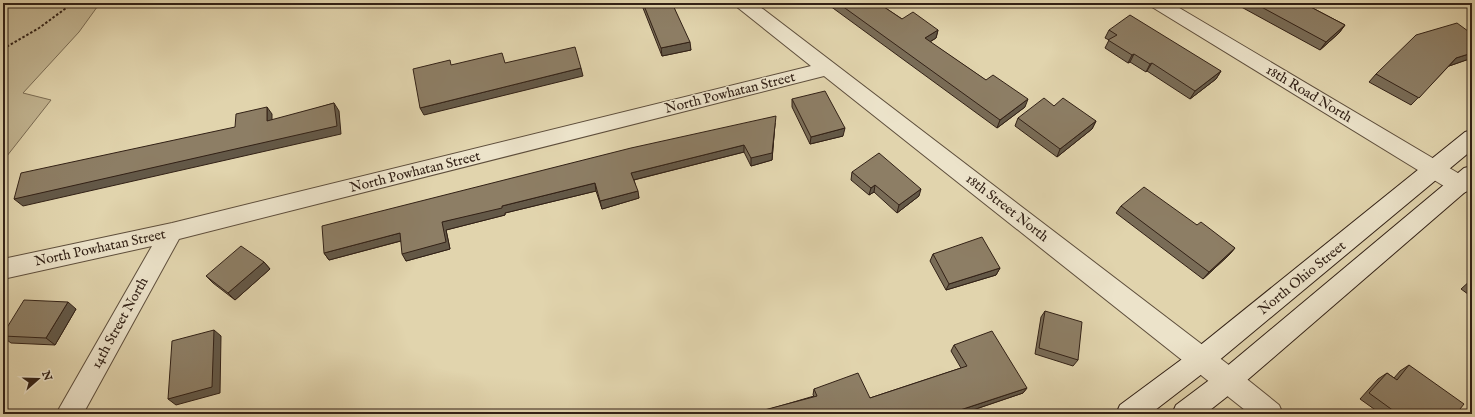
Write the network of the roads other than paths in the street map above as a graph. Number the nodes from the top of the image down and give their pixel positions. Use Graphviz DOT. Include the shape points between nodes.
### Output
graph roads {
  1 [pos="743,3"];
  2 [pos="1158,3"];
  3 [pos="826,69"];
  4 [pos="1472,138"];
  5 [pos="1436,170"];
  6 [pos="1466,180"];
  7 [pos="172,232"];
  8 [pos="3,269"];
  9 [pos="1202,359"];
  10 [pos="1229,380"];
  11 [pos="69,414"];
  12 [pos="1129,414"];
  13 [pos="1184,414"];
  14 [pos="1270,414"];
  1 -- 3 [label="street, 18th Street North"];
  2 -- 5 [label="street, 18th Road North"];
  3 -- 7 [label="street, North Powhatan Street"];
  3 -- 9 [label="street, 18th Street North"];
  4 -- 5 [label="street, North Ohio Street"];
  5 -- 6 [label="street, 18th Road North"];
  5 -- 9 [label="street, North Ohio Street"];
  6 -- 10 [label="street"];
  7 -- 8 [label="street, North Powhatan Street"];
  7 -- 11 [label="street, 14th Street North"];
  9 -- 10 [label="street, 18th Street North"];
  9 -- 12 [label="street, North Ohio Street"];
  10 -- 13 [label="street"];
  10 -- 14 [label="street, 18th Street North"];
}
